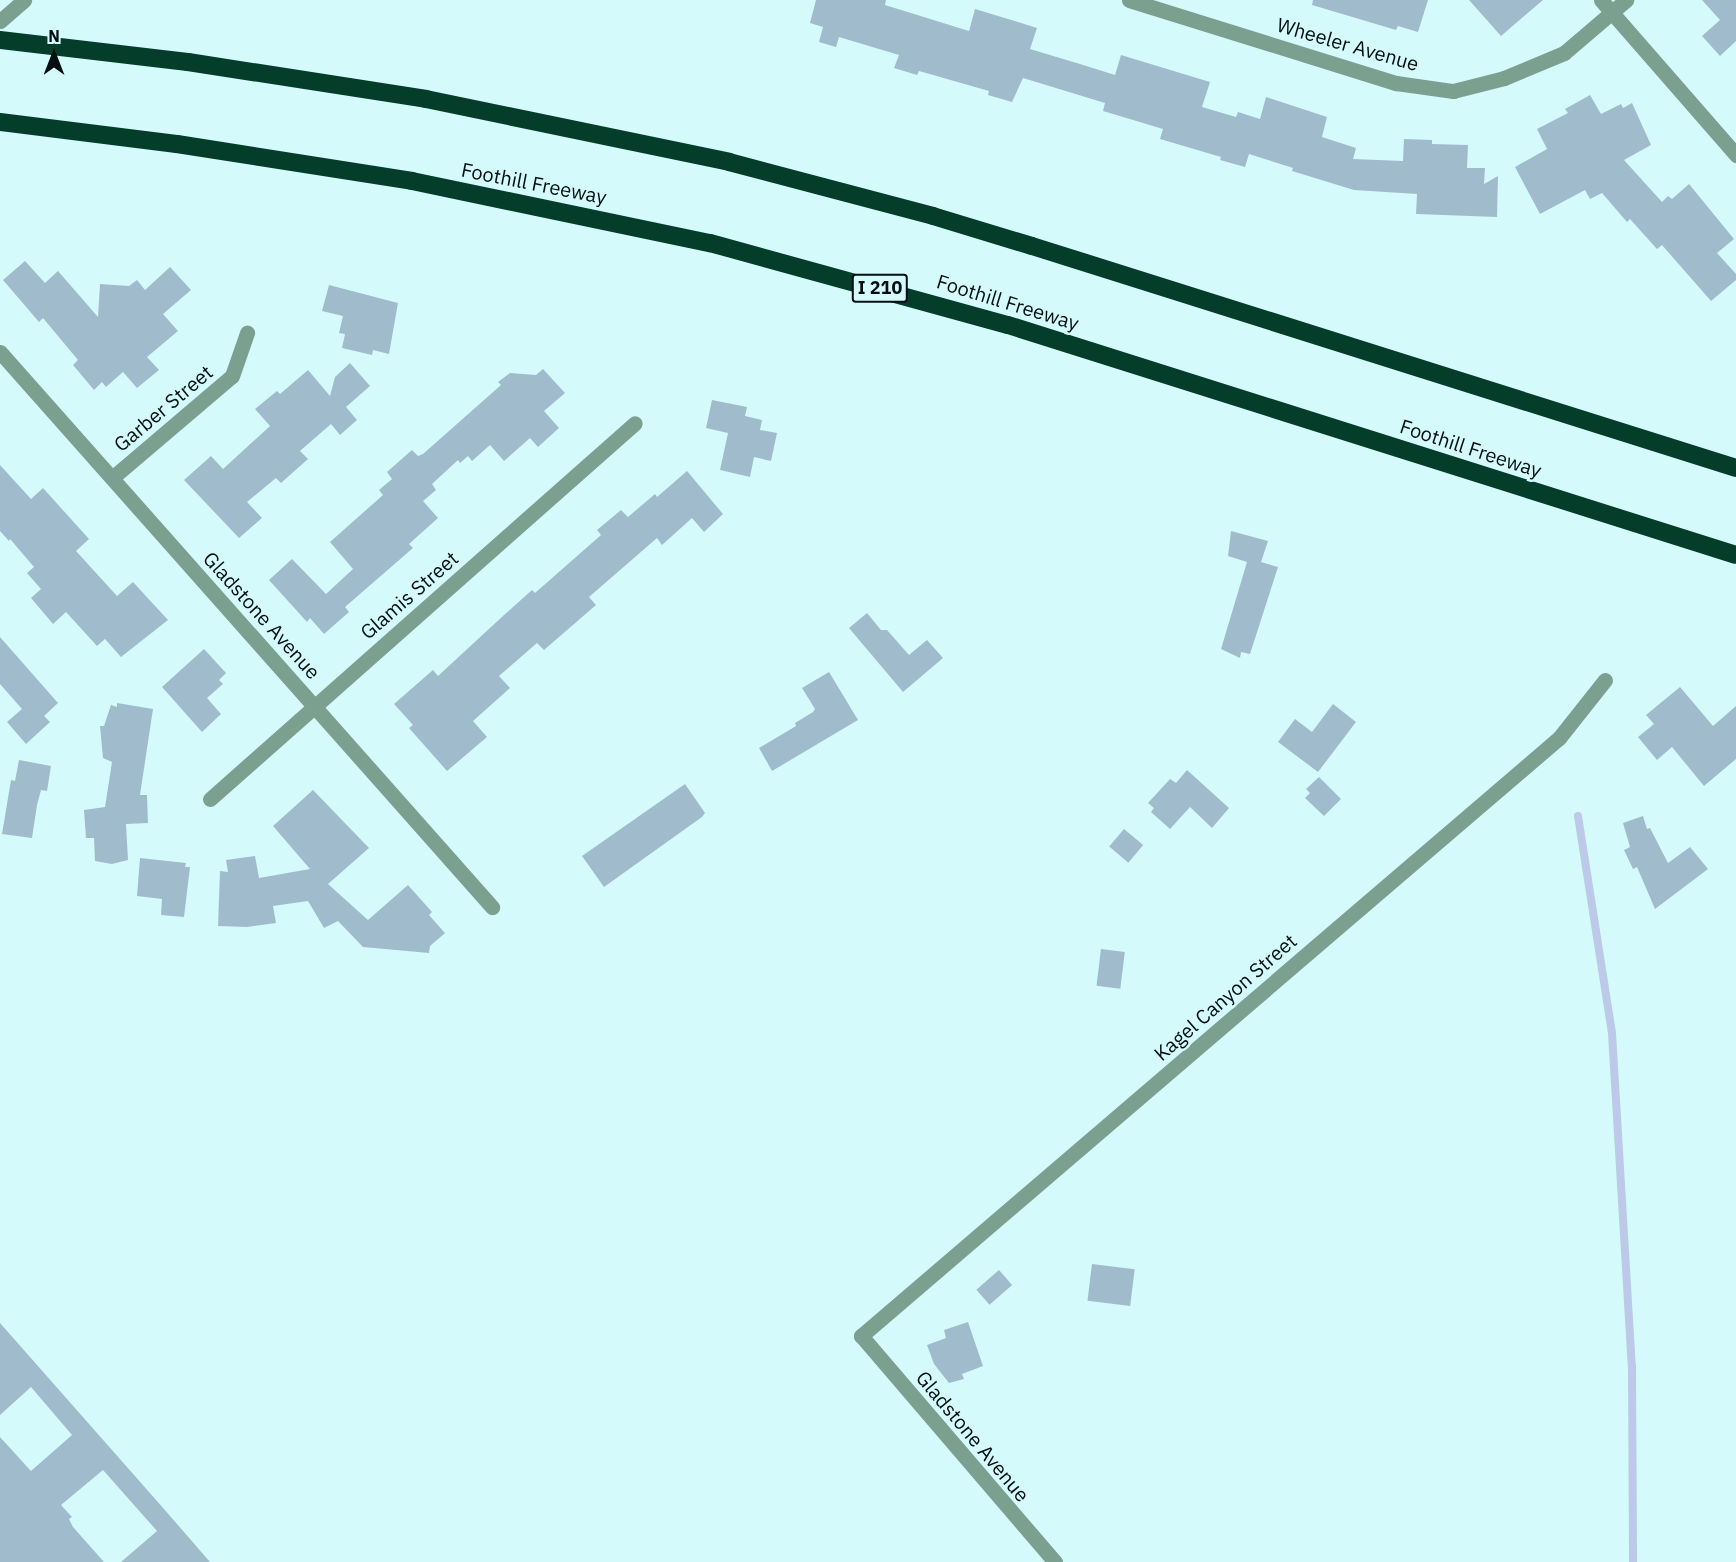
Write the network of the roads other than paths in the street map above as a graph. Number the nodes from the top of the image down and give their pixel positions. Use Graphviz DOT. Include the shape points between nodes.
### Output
graph roads {
  1 [pos="24,0"];
  2 [pos="1129,0"];
  3 [pos="1601,0"];
  4 [pos="1626,0"];
  5 [pos="1613,13"];
  6 [pos="0,21"];
  7 [pos="0,40"];
  8 [pos="0,122"];
  9 [pos="1736,155"];
  10 [pos="248,333"];
  11 [pos="0,352"];
  12 [pos="635,423"];
  13 [pos="1736,468"];
  14 [pos="112,478"];
  15 [pos="1736,555"];
  16 [pos="1605,680"];
  17 [pos="315,706"];
  18 [pos="210,799"];
  19 [pos="492,907"];
  20 [pos="861,1336"];
  21 [pos="1055,1562"];
  1 -- 6 [label="street"];
  2 -- 5 [label="street, Wheeler Avenue" via="1396,83 1453,91 1504,78 1564,53"];
  3 -- 5 [label="street"];
  4 -- 5 [label="street, Wheeler Avenue"];
  5 -- 9 [label="street"];
  7 -- 13 [label="highway" via="188,62 426,99 729,162 1032,246"];
  8 -- 15 [label="highway, Foothill Freeway / I 210" via="177,144 412,181 710,243 1008,325"];
  10 -- 14 [label="street, Garber Street" via="232,376"];
  11 -- 14 [label="street, Gladstone Avenue"];
  12 -- 17 [label="street, Glamis Street"];
  14 -- 17 [label="street, Gladstone Avenue"];
  16 -- 20 [label="street, Kagel Canyon Street" via="1559,738"];
  17 -- 18 [label="street, Glamis Street"];
  17 -- 19 [label="street, Gladstone Avenue"];
  20 -- 21 [label="street, Gladstone Avenue"];
}
